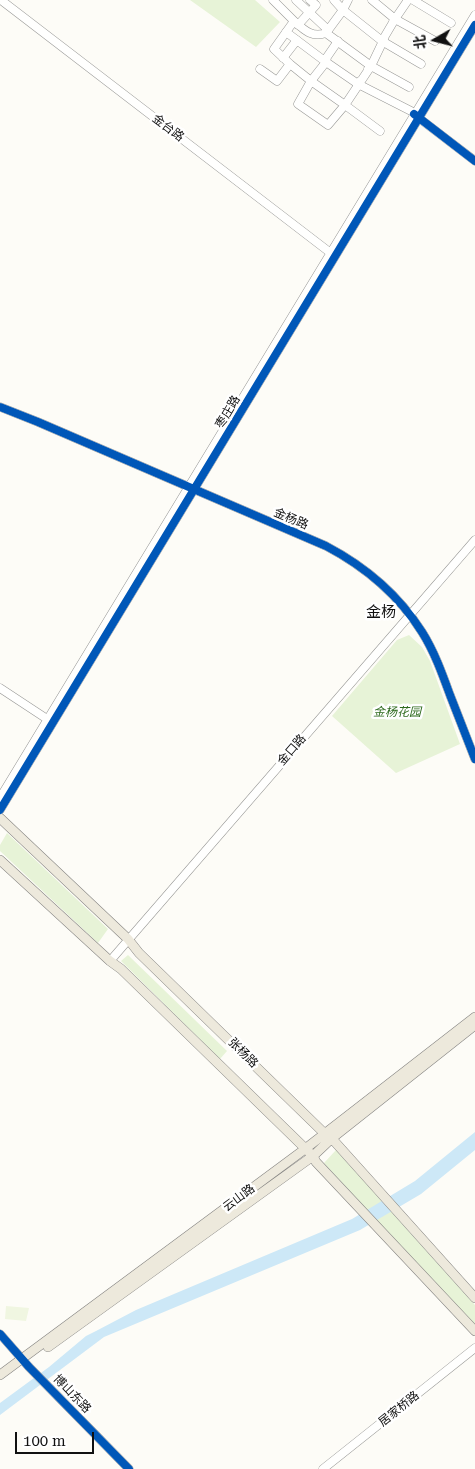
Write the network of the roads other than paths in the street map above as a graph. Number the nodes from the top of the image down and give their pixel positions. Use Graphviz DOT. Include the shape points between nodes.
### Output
graph roads {
  1 [pos="1,0"];
  2 [pos="273,0"];
  3 [pos="286,0"];
  4 [pos="296,0"];
  5 [pos="310,0"];
  6 [pos="334,0"];
  7 [pos="348,0"];
  8 [pos="372,0"];
  9 [pos="408,0"];
  10 [pos="413,0"];
  11 [pos="280,7"];
  12 [pos="342,10"];
  13 [pos="310,13"];
  14 [pos="475,15"];
  15 [pos="395,19"];
  16 [pos="451,23"];
  17 [pos="298,25"];
  18 [pos="475,26"];
  19 [pos="286,32"];
  20 [pos="326,33"];
  21 [pos="297,40"];
  22 [pos="338,41"];
  23 [pos="382,41"];
  24 [pos="435,41"];
  25 [pos="283,58"];
  26 [pos="326,62"];
  27 [pos="290,64"];
  28 [pos="421,64"];
  29 [pos="370,66"];
  30 [pos="260,68"];
  31 [pos="311,81"];
  32 [pos="358,84"];
  33 [pos="409,87"];
  34 [pos="345,105"];
  35 [pos="415,114"];
  36 [pos="380,131"];
  37 [pos="475,161"];
  38 [pos="333,254"];
  39 [pos="0,407"];
  40 [pos="191,488"];
  41 [pos="475,540"];
  42 [pos="410,614"];
  43 [pos="0,688"];
  44 [pos="44,717"];
  45 [pos="475,759"];
  46 [pos="0,798"];
  47 [pos="0,810"];
  48 [pos="0,818"];
  49 [pos="0,860"];
  50 [pos="128,939"];
  51 [pos="110,961"];
  52 [pos="475,1017"];
  53 [pos="475,1025"];
  54 [pos="328,1136"];
  55 [pos="305,1149"];
  56 [pos="313,1156"];
  57 [pos="475,1298"];
  58 [pos="475,1331"];
  59 [pos="0,1334"];
  60 [pos="475,1348"];
  61 [pos="27,1364"];
  62 [pos="0,1375"];
  63 [pos="0,1382"];
  64 [pos="129,1469"];
  65 [pos="323,1469"];
  1 -- 38 [label="street, 金台路"];
  2 -- 11 [label="street"];
  3 -- 11 [label="street"];
  4 -- 13 [label="street"];
  5 -- 13 [label="street" via="316,5"];
  6 -- 12 [label="street"];
  7 -- 12 [label="street"];
  8 -- 15 [label="street"];
  9 -- 15 [label="street"];
  10 -- 16 [label="street"];
  11 -- 17 [label="street"];
  12 -- 20 [label="street"];
  12 -- 23 [label="street"];
  13 -- 17 [label="street"];
  13 -- 20 [label="street" via="326,28"];
  14 -- 35 [label="street, 枣庄路"];
  15 -- 23 [label="street"];
  15 -- 24 [label="street"];
  17 -- 19 [label="street" via="294,21"];
  17 -- 20 [label="street" via="312,34"];
  18 -- 35 [label="street, 枣庄路"];
  19 -- 21 [label="street"];
  19 -- 25 [label="street" via="274,49"];
  20 -- 22 [label="street"];
  21 -- 25 [label="street"];
  21 -- 26 [label="street"];
  22 -- 26 [label="street"];
  22 -- 29 [label="street"];
  23 -- 28 [label="street"];
  23 -- 29 [label="street"];
  25 -- 27 [label="street"];
  26 -- 31 [label="street"];
  26 -- 32 [label="street"];
  27 -- 30 [label="street" via="277,81"];
  27 -- 31 [label="street"];
  29 -- 32 [label="street"];
  29 -- 33 [label="street"];
  31 -- 34 [label="street"];
  31 -- 34 [label="street" via="298,104 306,110 328,125"];
  32 -- 34 [label="street"];
  32 -- 35 [label="street"];
  34 -- 36 [label="street"];
  35 -- 37 [label="street"];
  35 -- 38 [label="street, 枣庄路"];
  38 -- 40 [label="street, 枣庄路"];
  39 -- 40 [label="street, 金杨路"];
  40 -- 42 [label="street, 金杨路" via="350,559 378,580"];
  40 -- 46 [label="street, 枣庄路"];
  40 -- 47 [label="street, 枣庄路"];
  41 -- 42 [label="street, 金口路"];
  42 -- 45 [label="street, 金杨路" via="434,655"];
  42 -- 50 [label="street, 金口路"];
  43 -- 44 [label="street"];
  48 -- 50 [label="main road, 张杨路"];
  49 -- 51 [label="main road, 张杨路"];
  50 -- 51 [label="street, 金口路"];
  50 -- 54 [label="main road, 张杨路"];
  51 -- 55 [label="main road, 张杨路"];
  52 -- 54 [label="main road, 云山路"];
  53 -- 54 [label="main road, 云山路"];
  54 -- 55 [label="main road, 云山路"];
  54 -- 56 [label="main road, 云山路"];
  54 -- 57 [label="main road, 张杨路"];
  55 -- 56 [label="main road, 张杨路"];
  55 -- 61 [label="main road, 云山路"];
  56 -- 58 [label="main road, 张杨路"];
  56 -- 61 [label="main road, 云山路"];
  59 -- 61 [label="street, 博山东路"];
  60 -- 65 [label="street, 居家桥路"];
  61 -- 62 [label="main road, 云山路"];
  61 -- 63 [label="main road, 云山路"];
  61 -- 64 [label="street, 博山东路"];
}
